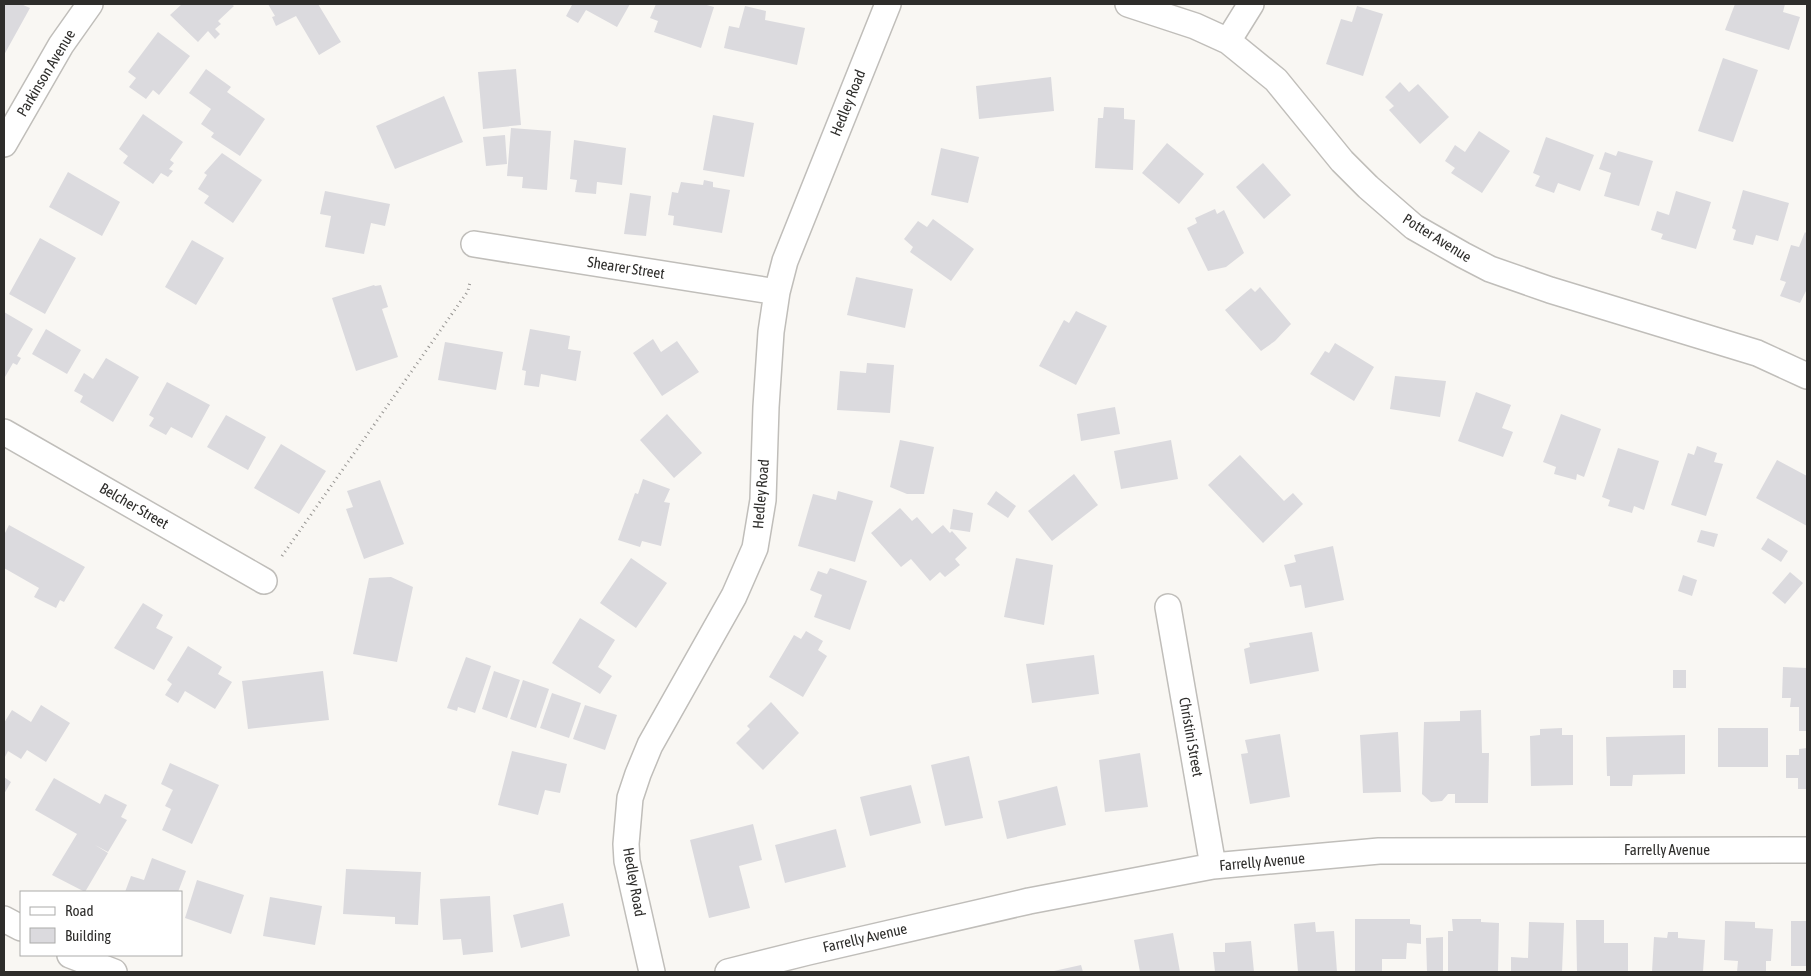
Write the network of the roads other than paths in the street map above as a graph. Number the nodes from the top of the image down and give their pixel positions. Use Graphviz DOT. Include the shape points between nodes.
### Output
graph roads {
  1 [pos="90,4"];
  2 [pos="888,4"];
  3 [pos="1128,4"];
  4 [pos="1251,4"];
  5 [pos="1228,41"];
  6 [pos="4,144"];
  7 [pos="474,244"];
  8 [pos="777,292"];
  9 [pos="1807,376"];
  10 [pos="4,432"];
  11 [pos="264,581"];
  12 [pos="1168,608"];
  13 [pos="1807,850"];
  14 [pos="1212,866"];
  15 [pos="73,956"];
  16 [pos="809,962"];
  17 [pos="114,972"];
  18 [pos="652,972"];
  19 [pos="728,972"];
  1 -- 6 [label="street, Parkinson Avenue" via="61,45"];
  2 -- 8 [label="street, Hedley Road" via="785,261"];
  3 -- 5 [label="street, Potter Avenue" via="1195,26"];
  4 -- 5 [label="street"];
  5 -- 9 [label="street, Potter Avenue" via="1276,80 1342,161 1368,187 1414,227 1436,240 1490,269 1757,353"];
  7 -- 8 [label="street, Shearer Street"];
  8 -- 18 [label="street, Hedley Road" via="766,407 763,500 755,548 734,596 650,745 630,798 627,861"];
  10 -- 11 [label="street, Belcher Street"];
  12 -- 14 [label="street, Christini Street"];
  13 -- 14 [label="street, Farrelly Avenue" via="1380,851"];
  14 -- 16 [label="street, Farrelly Avenue" via="1029,901"];
  15 -- 17 [label="street"];
  16 -- 19 [label="street, Farrelly Avenue"];
}
